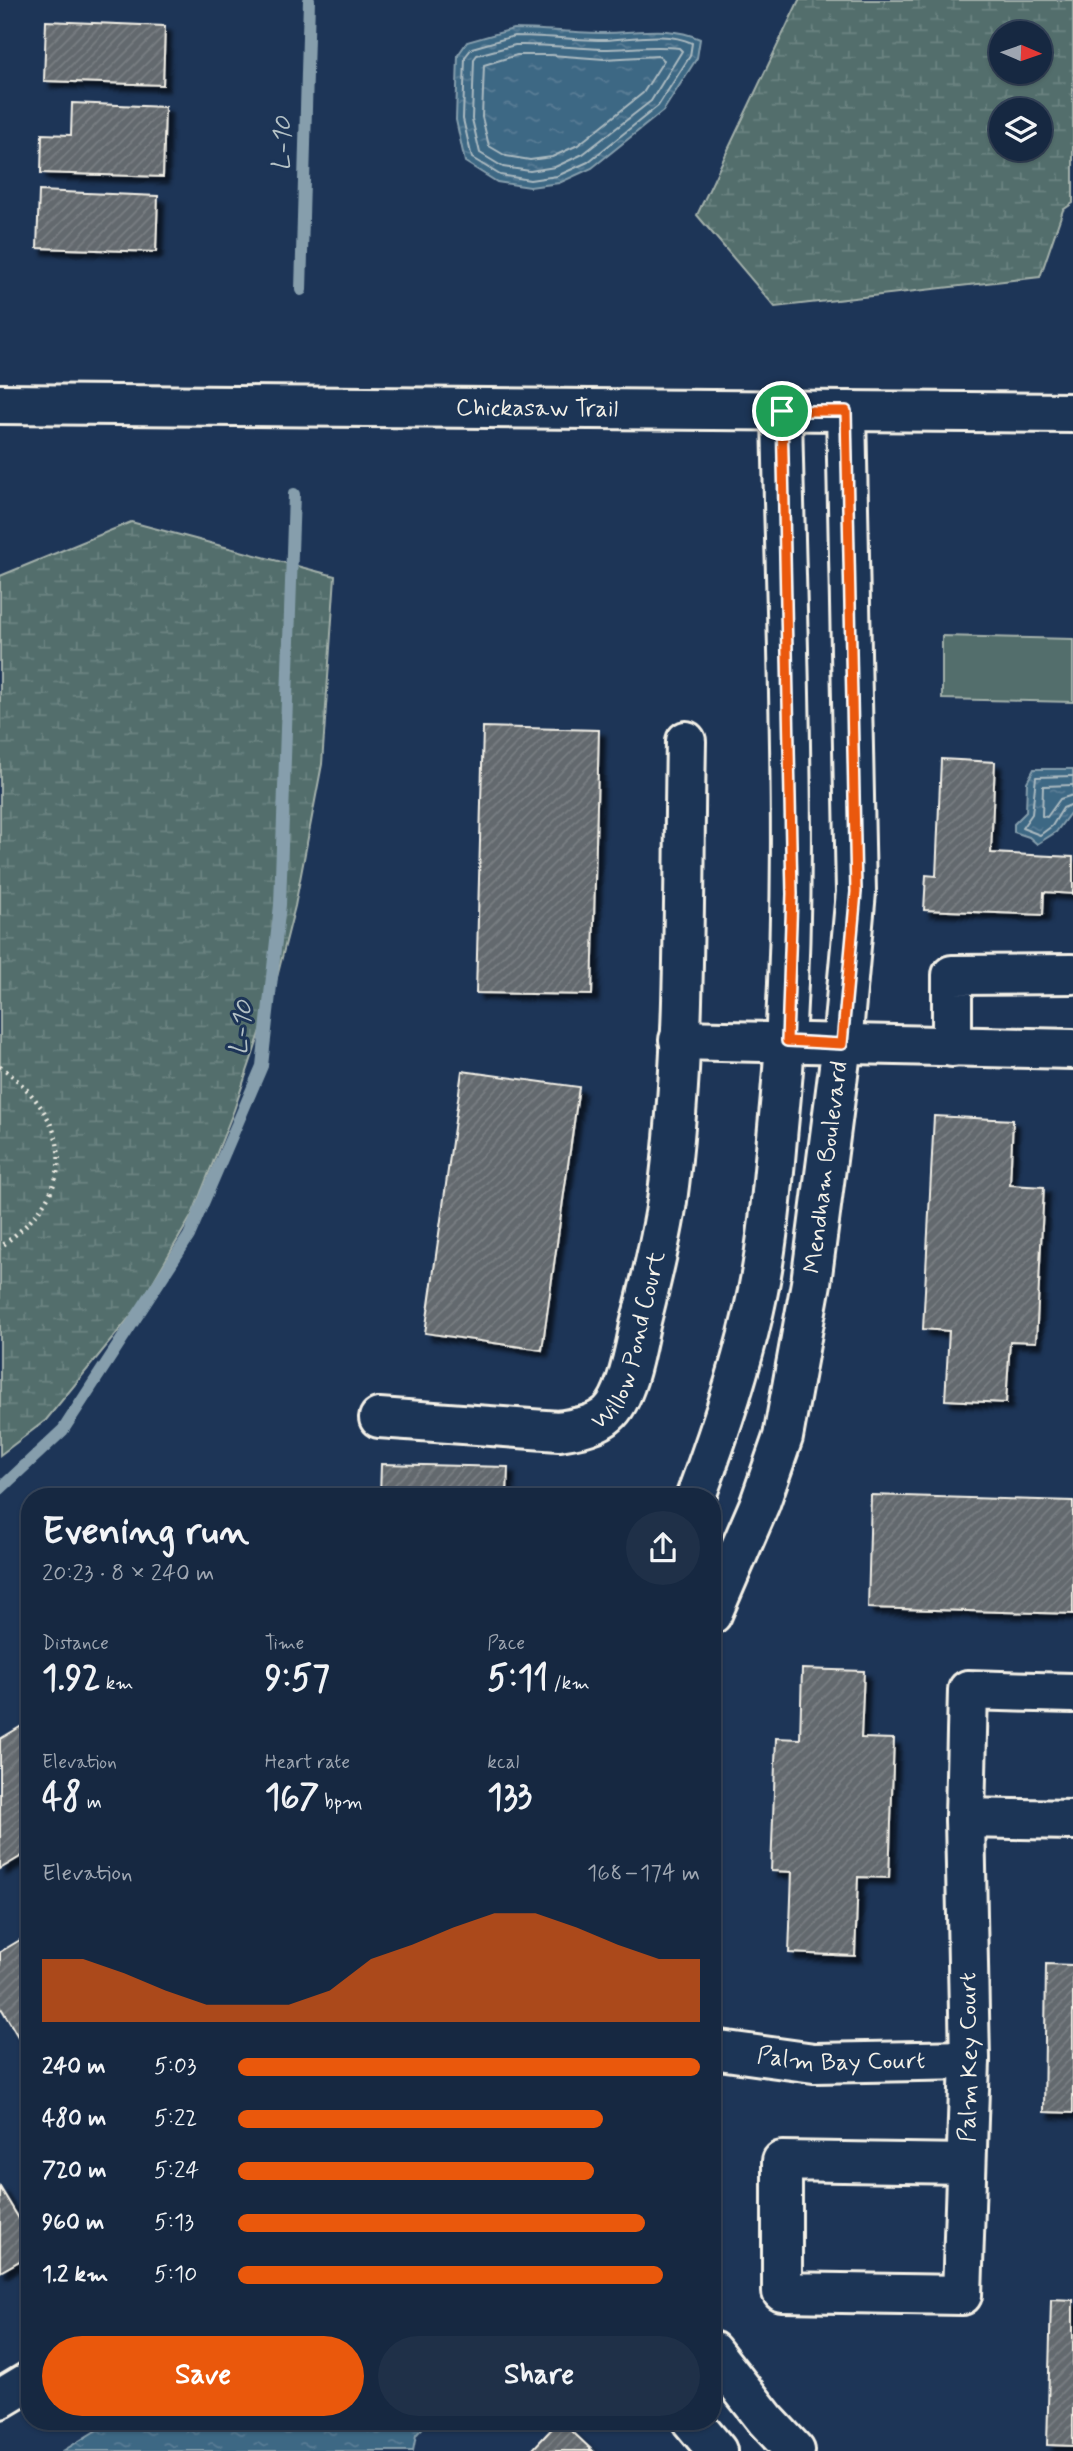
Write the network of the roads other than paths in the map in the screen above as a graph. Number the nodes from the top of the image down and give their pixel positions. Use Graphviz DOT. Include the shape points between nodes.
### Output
graph roads {
  1 [pos="0,404"];
  2 [pos="782,411"];
  3 [pos="846,411"];
  4 [pos="1073,413"];
  5 [pos="687,741"];
  6 [pos="1073,974"];
  7 [pos="679,1040"];
  8 [pos="787,1041"];
  9 [pos="842,1044"];
  10 [pos="952,1047"];
  11 [pos="1073,1049"];
  12 [pos="379,1418"];
  13 [pos="699,1488"];
  14 [pos="721,1593"];
  15 [pos="1073,1693"];
  16 [pos="965,1818"];
  17 [pos="1073,1821"];
  18 [pos="721,2050"];
  19 [pos="970,2060"];
  20 [pos="966,2164"];
  21 [pos="721,2362"];
  22 [pos="21,2386"];
  23 [pos="0,2399"];
  24 [pos="699,2430"];
  25 [pos="717,2451"];
  26 [pos="795,2451"];
  1 -- 2 [label="street, Chickasaw Trail"];
  2 -- 3 [label="street, Chickasaw Trail"];
  2 -- 8 [label="street, Mendham Boulevard" via="792,894"];
  3 -- 4 [label="street, Chickasaw Trail"];
  3 -- 9 [label="street, Mendham Boulevard" via="856,892"];
  5 -- 7 [label="street, Willow Pond Court"];
  6 -- 10 [label="street" via="952,975"];
  7 -- 8 [label="street"];
  7 -- 12 [label="street, Willow Pond Court" via="666,1203 633,1354 610,1413 585,1426 559,1431"];
  8 -- 9 [label="street"];
  8 -- 13 [label="street, Mendham Boulevard" via="759,1289 743,1359"];
  9 -- 10 [label="street"];
  9 -- 14 [label="street, Mendham Boulevard" via="811,1283 782,1437 760,1503"];
  10 -- 11 [label="street"];
  15 -- 16 [label="street, Palm Key Court" via="968,1690"];
  16 -- 17 [label="street"];
  16 -- 19 [label="street, Palm Key Court"];
  18 -- 19 [label="street, Palm Bay Court" via="814,2063"];
  19 -- 20 [label="street, Palm Key Court"];
  20 -- 20 [label="street, Palm Key Court" via="962,2295 782,2292 782,2161"];
  21 -- 26 [label="street"];
  22 -- 23 [label="street"];
  24 -- 25 [label="street"];
}
